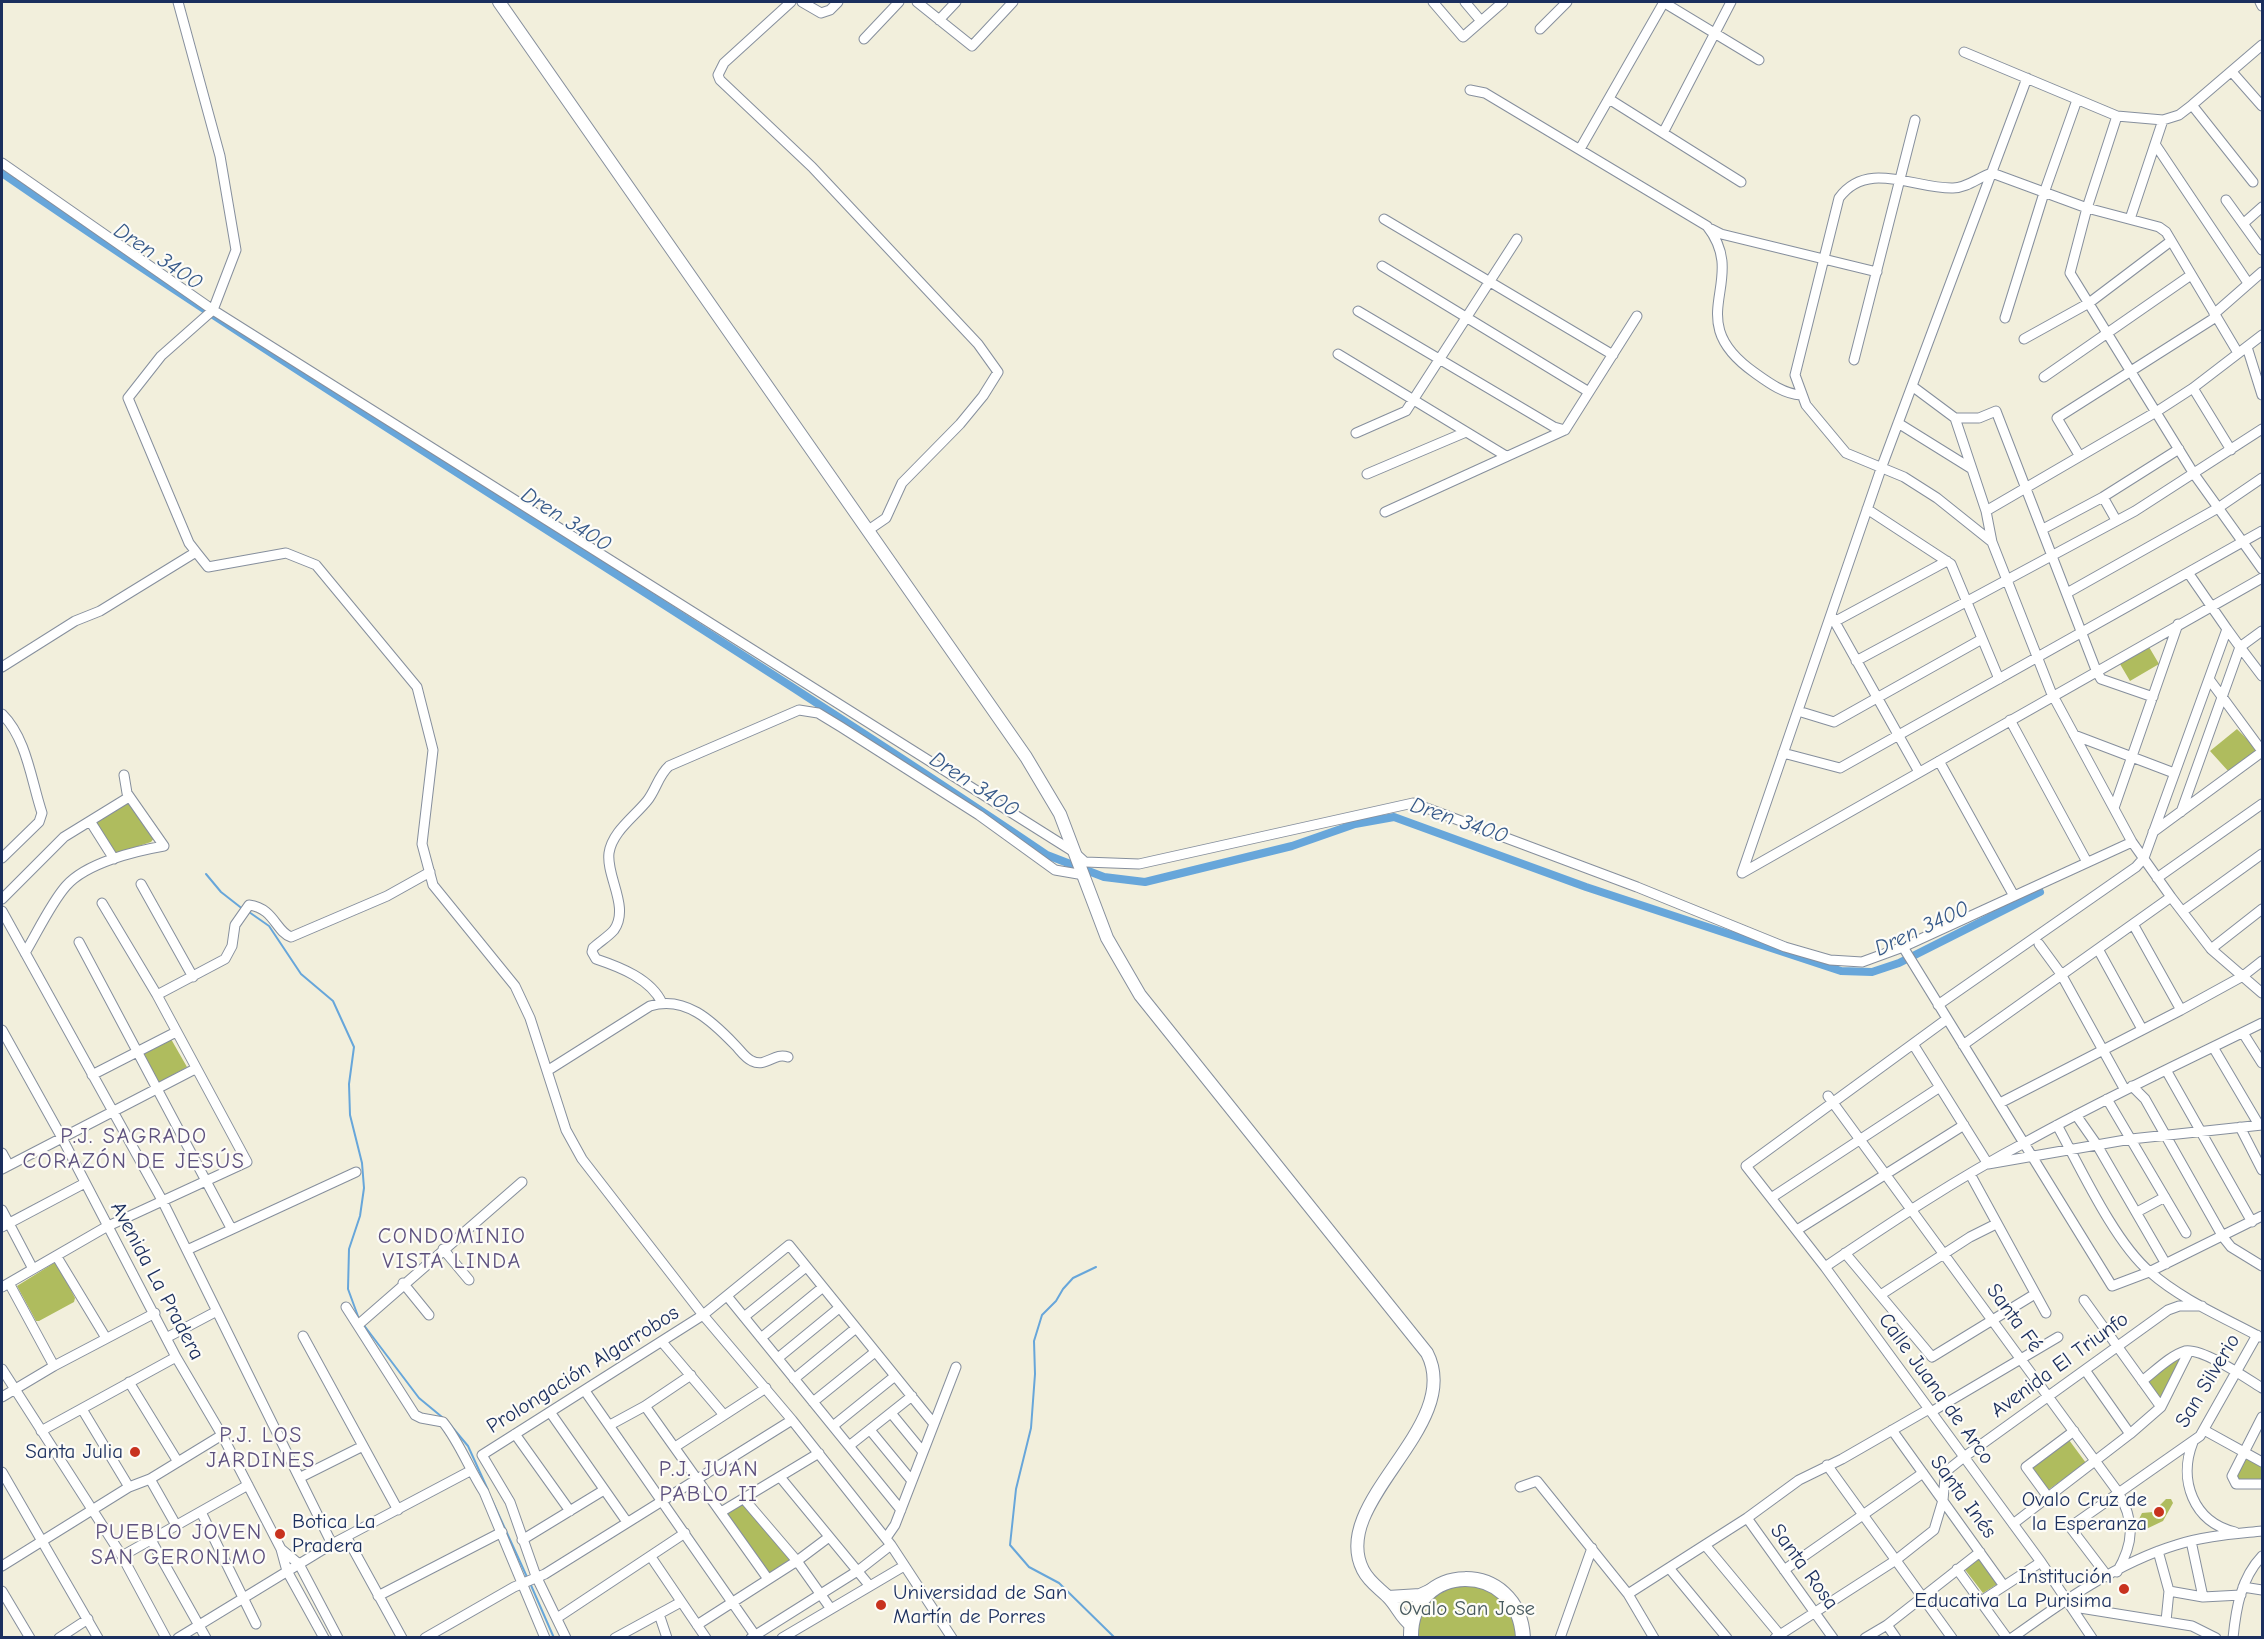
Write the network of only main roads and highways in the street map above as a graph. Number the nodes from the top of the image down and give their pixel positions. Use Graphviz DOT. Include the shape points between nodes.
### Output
graph roads {
  1 [pos="499,2"];
  2 [pos="1435,1588"];
  3 [pos="1388,1597"];
  4 [pos="1411,1631"];
  5 [pos="1524,1634"];
  1 -- 3 [label="main road" via="1026,757 1060,814 1107,938 1140,995 1416,1336 1432,1362 1435,1384 1427,1413 1359,1532 1363,1570"];
  2 -- 3 [label="main road" via="1420,1595"];
  2 -- 4 [label="highway" via="1422,1600"];
  2 -- 5 [label="highway" via="1464,1578 1494,1586 1510,1599"];
  3 -- 4 [label="main road"];
}
